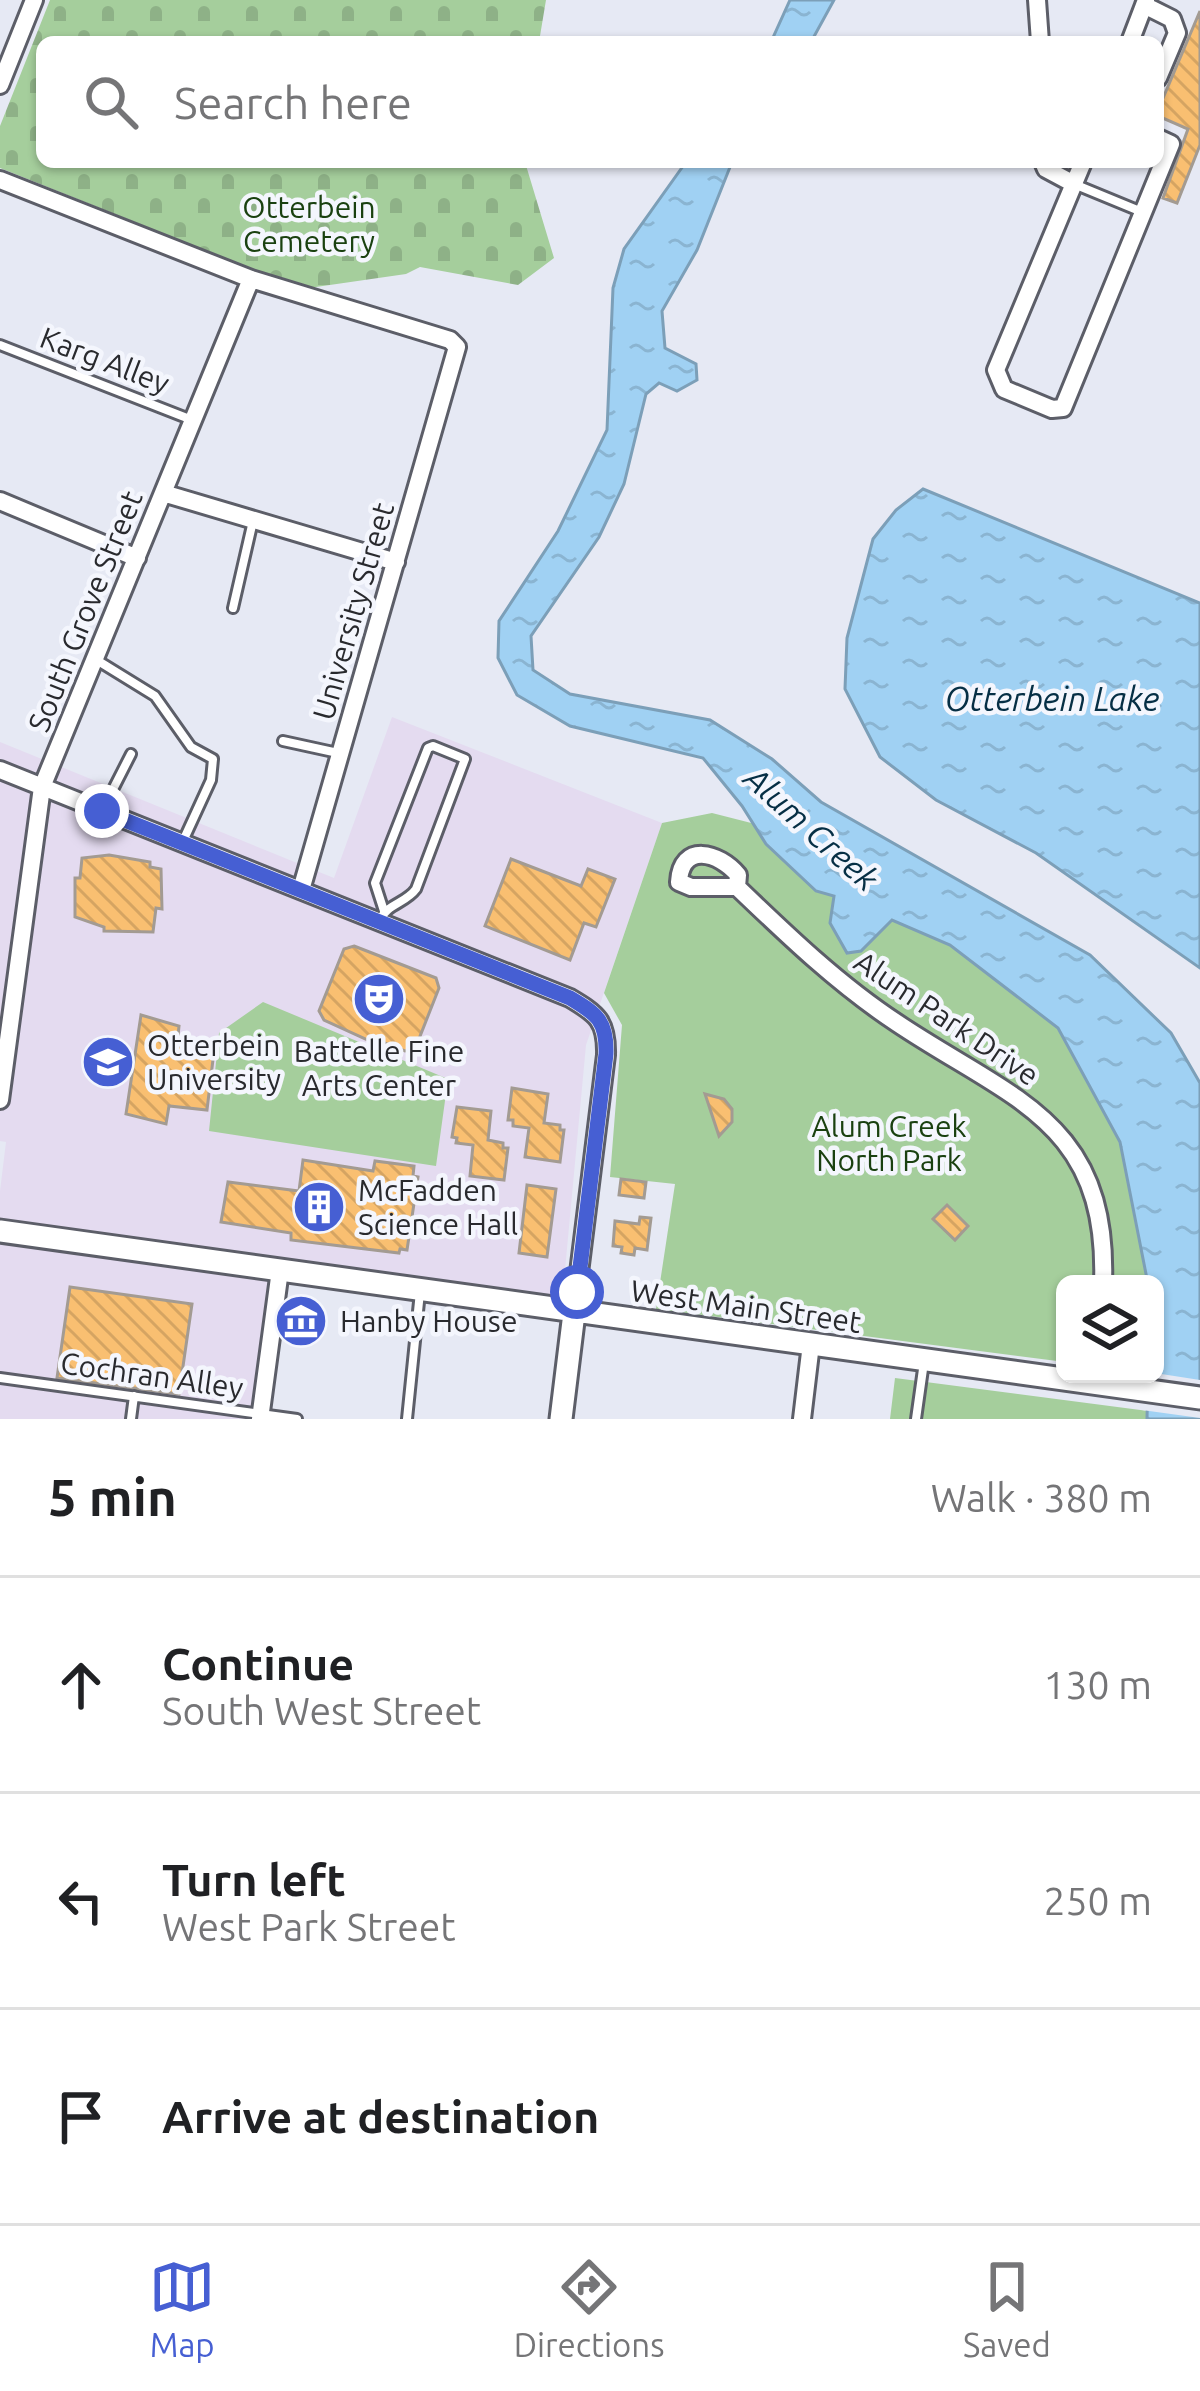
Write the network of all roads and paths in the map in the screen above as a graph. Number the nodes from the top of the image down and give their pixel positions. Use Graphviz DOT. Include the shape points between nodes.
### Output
graph roads {
  1 [pos="34,0"];
  2 [pos="1037,0"];
  3 [pos="1145,3"];
  4 [pos="1040,36"];
  5 [pos="1132,36"];
  6 [pos="5,57"];
  7 [pos="1164,64"];
  8 [pos="0,85"];
  9 [pos="1046,168"];
  10 [pos="1081,168"];
  11 [pos="1161,168"];
  12 [pos="0,180"];
  13 [pos="1074,184"];
  14 [pos="1144,212"];
  15 [pos="251,279"];
  16 [pos="0,345"];
  17 [pos="193,420"];
  18 [pos="164,493"];
  19 [pos="0,501"];
  20 [pos="253,520"];
  21 [pos="137,558"];
  22 [pos="396,562"];
  23 [pos="233,608"];
  24 [pos="95,659"];
  25 [pos="283,741"];
  26 [pos="130,754"];
  27 [pos="340,754"];
  28 [pos="0,770"];
  29 [pos="42,787"];
  30 [pos="102,811"];
  31 [pos="183,843"];
  32 [pos="736,887"];
  33 [pos="301,890"];
  34 [pos="381,916"];
  35 [pos="3,1047"];
  36 [pos="0,1100"];
  37 [pos="0,1231"];
  38 [pos="280,1270"];
  39 [pos="1102,1275"];
  40 [pos="420,1291"];
  41 [pos="574,1312"];
  42 [pos="811,1344"];
  43 [pos="924,1360"];
  44 [pos="1056,1376"];
  45 [pos="0,1378"];
  46 [pos="1112,1383"];
  47 [pos="134,1396"];
  48 [pos="1200,1398"];
  49 [pos="260,1416"];
  50 [pos="131,1419"];
  51 [pos="297,1419"];
  52 [pos="407,1419"];
  53 [pos="561,1419"];
  54 [pos="802,1419"];
  55 [pos="916,1419"];
  1 -- 6 [label="street"];
  2 -- 4 [label="street"];
  3 -- 5 [label="street"];
  3 -- 7 [label="street" via="1172,19 1178,33"];
  6 -- 8 [label="street"];
  9 -- 13 [label="street"];
  10 -- 13 [label="street"];
  11 -- 14 [label="street"];
  12 -- 15 [label="street"];
  13 -- 14 [label="lane"];
  13 -- 14 [label="street" via="996,370 1004,388 1052,410 1063,408"];
  15 -- 17 [label="street, South Grove Street"];
  15 -- 22 [label="street, University Street" via="457,347"];
  16 -- 17 [label="lane, Karg Alley"];
  17 -- 18 [label="street, South Grove Street"];
  18 -- 20 [label="street"];
  18 -- 21 [label="street, South Grove Street"];
  19 -- 21 [label="street"];
  20 -- 22 [label="street"];
  20 -- 23 [label="lane"];
  21 -- 24 [label="street, South Grove Street"];
  22 -- 27 [label="street, University Street"];
  24 -- 29 [label="street, South Grove Street"];
  24 -- 31 [label="lane" via="155,696 191,747 213,759"];
  25 -- 27 [label="lane"];
  26 -- 30 [label="lane"];
  27 -- 33 [label="street, University Street"];
  28 -- 29 [label="street"];
  29 -- 30 [label="street"];
  29 -- 35 [label="street, South Grove Street"];
  30 -- 31 [label="street"];
  31 -- 33 [label="street"];
  32 -- 39 [label="street, Alum Park Drive" via="888,1016 1021,1098 1065,1140 1096,1198"];
  33 -- 34 [label="street"];
  34 -- 34 [label="lane" via="416,889 465,759 428,748 375,883"];
  34 -- 41 [label="street" via="570,998 605,1026"];
  35 -- 36 [label="street, South Grove Street"];
  37 -- 38 [label="main road, West Main Street"];
  38 -- 40 [label="main road, West Main Street"];
  38 -- 49 [label="street"];
  40 -- 41 [label="main road, West Main Street"];
  40 -- 52 [label="lane"];
  41 -- 42 [label="main road, West Main Street"];
  41 -- 53 [label="main road"];
  42 -- 43 [label="main road, West Main Street"];
  42 -- 54 [label="street"];
  43 -- 44 [label="main road, West Main Street"];
  43 -- 55 [label="lane"];
  45 -- 47 [label="lane, Cochran Alley"];
  46 -- 48 [label="main road, West Main Street"];
  47 -- 49 [label="lane, Cochran Alley"];
  47 -- 50 [label="lane"];
  49 -- 51 [label="lane, Cochran Alley"];
}
